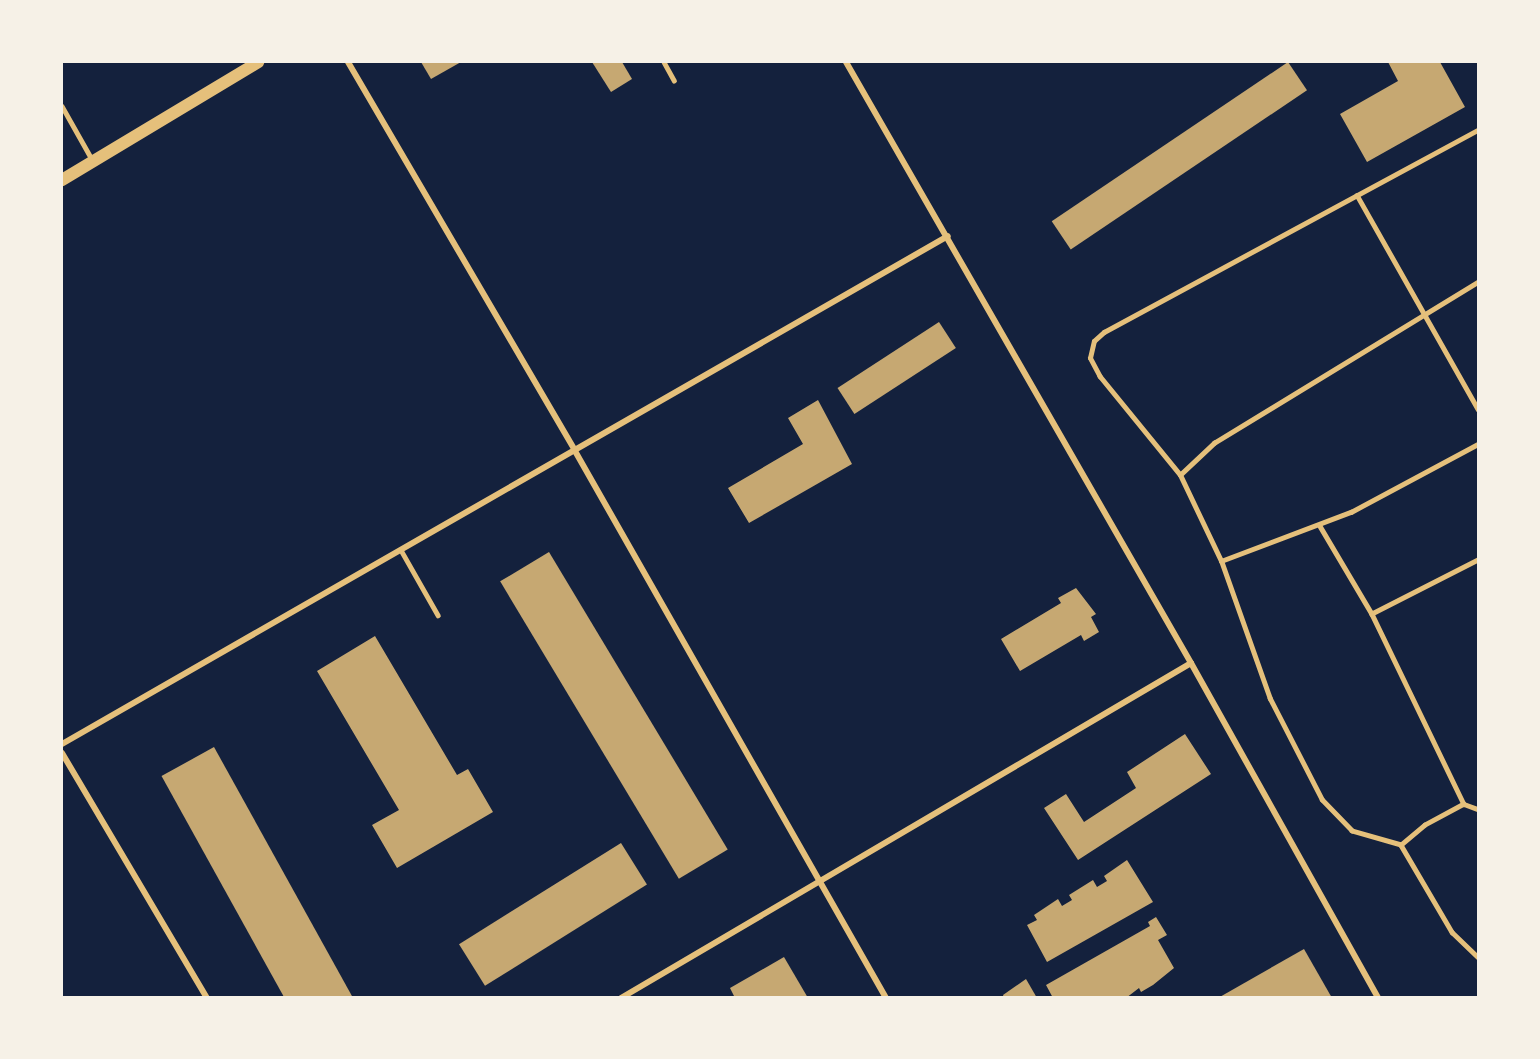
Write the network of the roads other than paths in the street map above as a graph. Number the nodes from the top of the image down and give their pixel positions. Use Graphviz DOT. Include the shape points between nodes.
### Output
graph roads {
  1 [pos="258,62"];
  2 [pos="348,62"];
  3 [pos="664,62"];
  4 [pos="846,62"];
  5 [pos="674,80"];
  6 [pos="62,106"];
  7 [pos="1479,130"];
  8 [pos="93,161"];
  9 [pos="62,180"];
  10 [pos="1357,195"];
  11 [pos="948,236"];
  12 [pos="1479,282"];
  13 [pos="1424,316"];
  14 [pos="1479,409"];
  15 [pos="1479,444"];
  16 [pos="575,451"];
  17 [pos="1180,475"];
  18 [pos="1320,526"];
  19 [pos="400,550"];
  20 [pos="1479,560"];
  21 [pos="1221,561"];
  22 [pos="1372,614"];
  23 [pos="438,615"];
  24 [pos="1191,663"];
  25 [pos="62,744"];
  26 [pos="62,753"];
  27 [pos="1464,804"];
  28 [pos="1479,809"];
  29 [pos="1401,845"];
  30 [pos="821,880"];
  31 [pos="1479,957"];
  32 [pos="207,998"];
  33 [pos="621,998"];
  34 [pos="886,998"];
  35 [pos="1378,998"];
  1 -- 8 [label="main road"];
  2 -- 16 [label="street"];
  3 -- 5 [label="lane"];
  4 -- 11 [label="street"];
  6 -- 8 [label="lane"];
  7 -- 10 [label="lane"];
  8 -- 9 [label="main road"];
  10 -- 13 [label="lane"];
  10 -- 17 [label="lane" via="1104,332 1094,341 1090,358 1100,377"];
  11 -- 16 [label="street"];
  11 -- 24 [label="street"];
  12 -- 13 [label="lane"];
  13 -- 14 [label="lane"];
  13 -- 17 [label="lane" via="1214,443"];
  15 -- 18 [label="lane"];
  16 -- 19 [label="street"];
  16 -- 30 [label="street"];
  17 -- 21 [label="lane"];
  18 -- 21 [label="lane"];
  18 -- 22 [label="lane"];
  19 -- 23 [label="lane"];
  19 -- 25 [label="street"];
  20 -- 22 [label="lane"];
  21 -- 29 [label="lane" via="1270,699 1322,800 1352,831"];
  22 -- 27 [label="lane"];
  24 -- 30 [label="street"];
  24 -- 35 [label="street"];
  26 -- 32 [label="street"];
  27 -- 28 [label="lane"];
  27 -- 29 [label="lane" via="1425,825"];
  29 -- 31 [label="lane" via="1452,932"];
  30 -- 33 [label="street"];
  30 -- 34 [label="street"];
}
